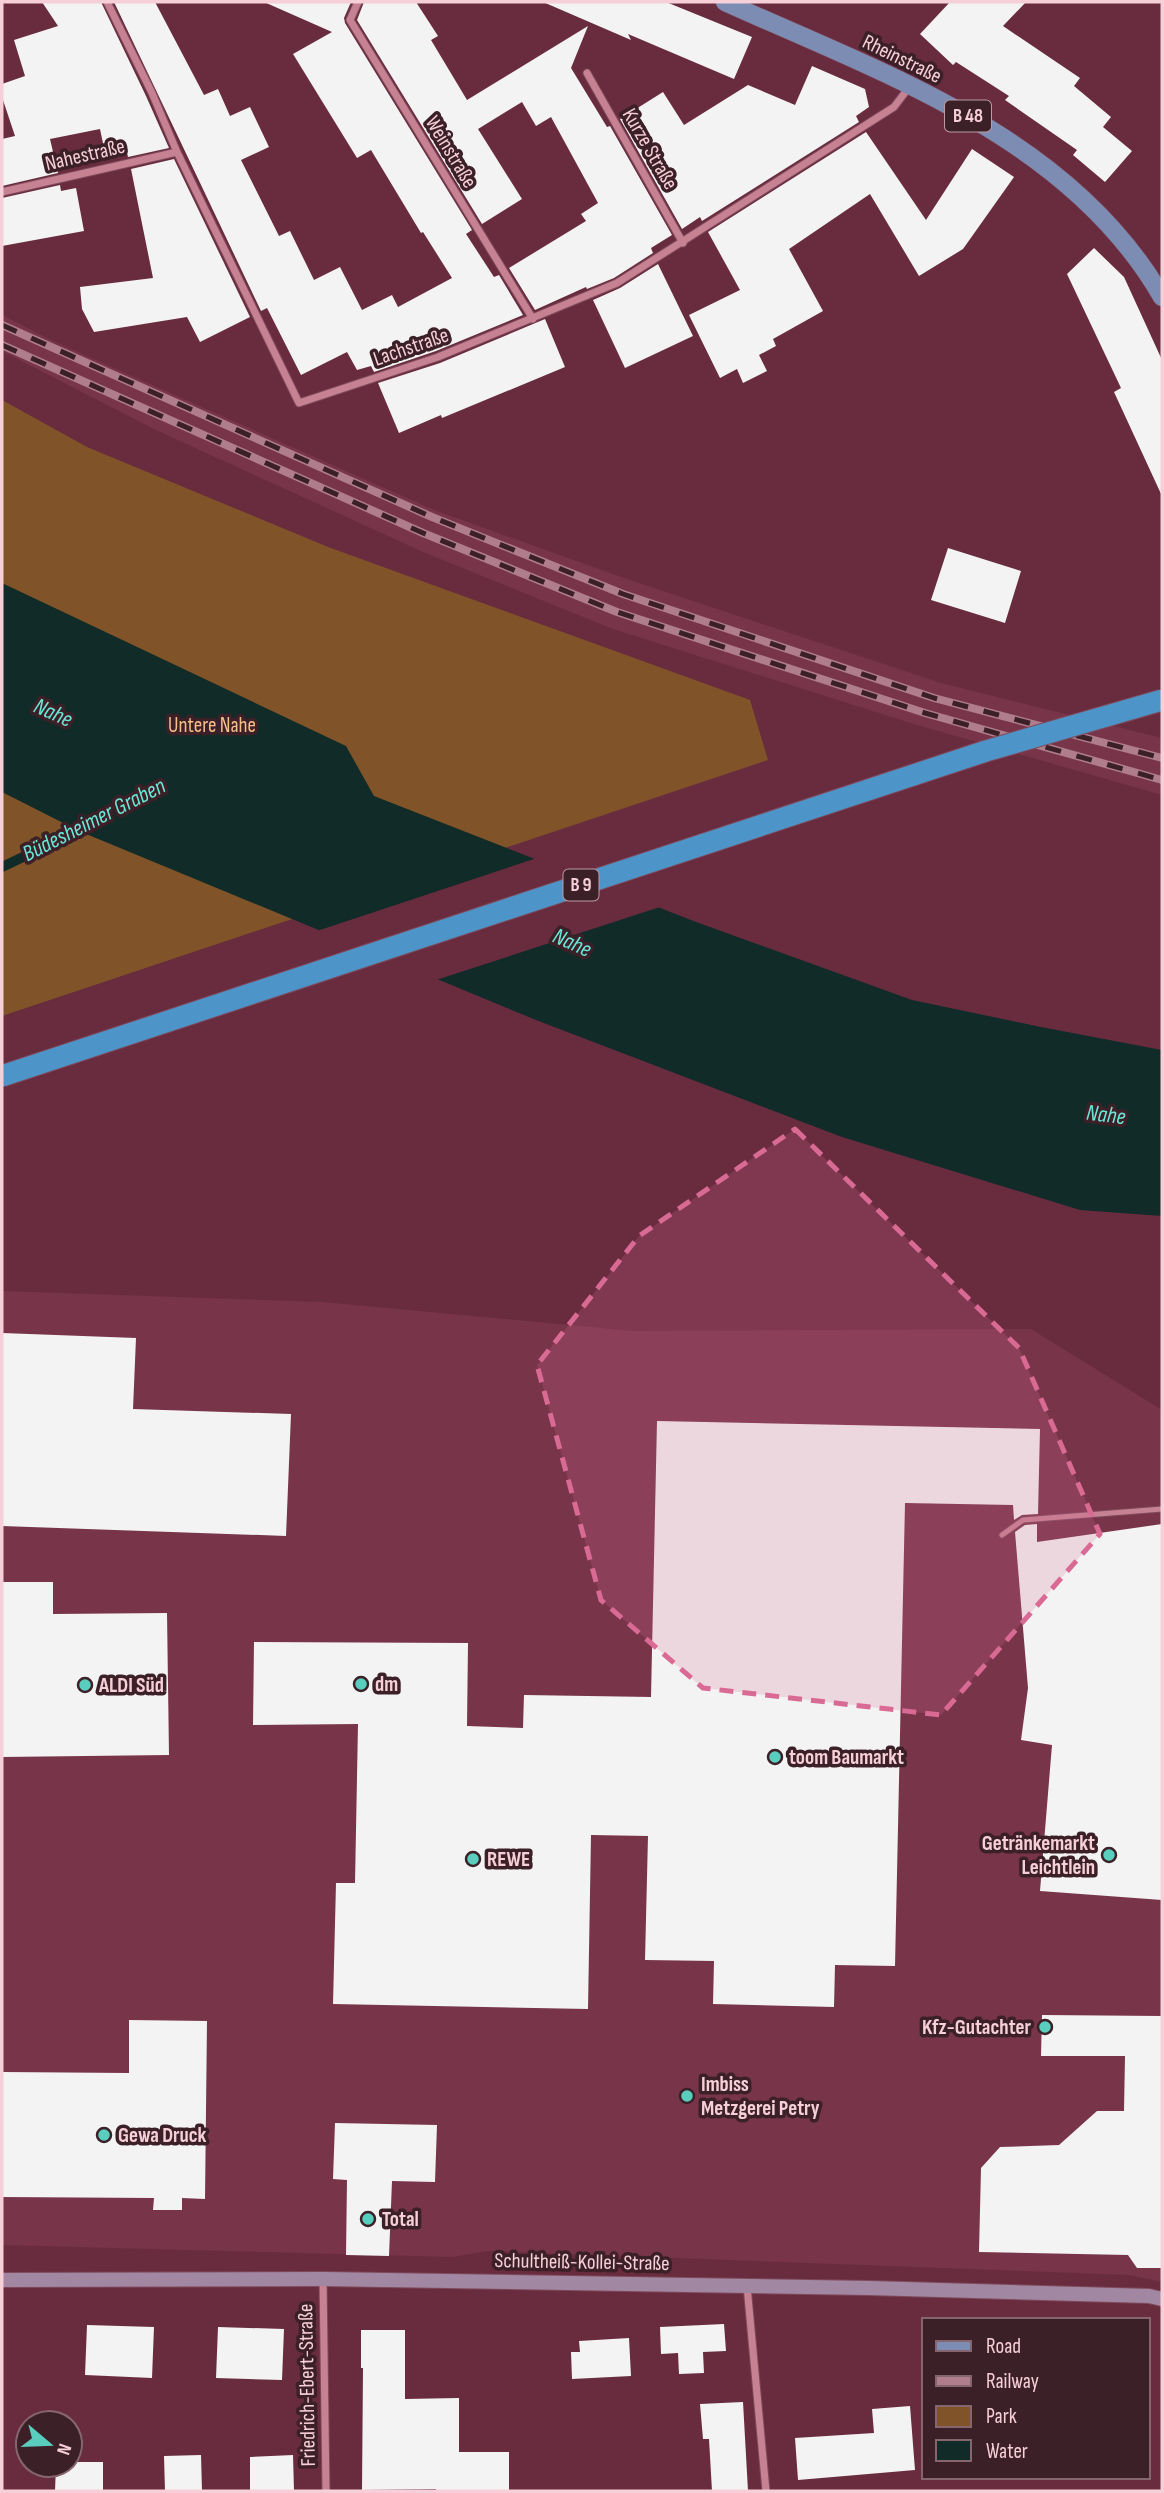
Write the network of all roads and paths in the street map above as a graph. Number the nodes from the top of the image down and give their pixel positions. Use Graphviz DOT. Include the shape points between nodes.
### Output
graph roads {
  1 [pos="107,2"];
  2 [pos="358,2"];
  3 [pos="725,2"];
  4 [pos="587,73"];
  5 [pos="910,86"];
  6 [pos="177,152"];
  7 [pos="2,192"];
  8 [pos="683,243"];
  9 [pos="1162,297"];
  10 [pos="533,319"];
  11 [pos="1162,699"];
  12 [pos="2,1076"];
  13 [pos="1162,1509"];
  14 [pos="1002,1535"];
  15 [pos="323,2278"];
  16 [pos="2,2280"];
  17 [pos="747,2286"];
  18 [pos="1162,2299"];
  19 [pos="326,2491"];
  20 [pos="766,2491"];
  1 -- 6 [label="street, Lachstraße"];
  2 -- 10 [label="street, Weinstraße" via="350,19"];
  3 -- 5 [label="main road, Rheinstraße / B 48"];
  4 -- 8 [label="street, Kurze Straße"];
  5 -- 8 [label="street, Lachstraße" via="894,107"];
  5 -- 9 [label="main road, Rheinstraße / B 48" via="990,129 1076,191 1118,235"];
  6 -- 7 [label="street, Nahestraße"];
  6 -- 10 [label="street, Lachstraße" via="299,403 438,357"];
  8 -- 10 [label="street, Lachstraße" via="617,283"];
  11 -- 12 [label="highway, B 9, bridge" via="986,751"];
  13 -- 14 [label="lane" via="1023,1520"];
  15 -- 16 [label="main road, Schultheiß-Kollei-Straße"];
  15 -- 17 [label="main road, Schultheiß-Kollei-Straße"];
  15 -- 19 [label="street, Friedrich-Ebert-Straße"];
  17 -- 18 [label="main road, Schultheiß-Kollei-Straße"];
  17 -- 20 [label="street"];
}
